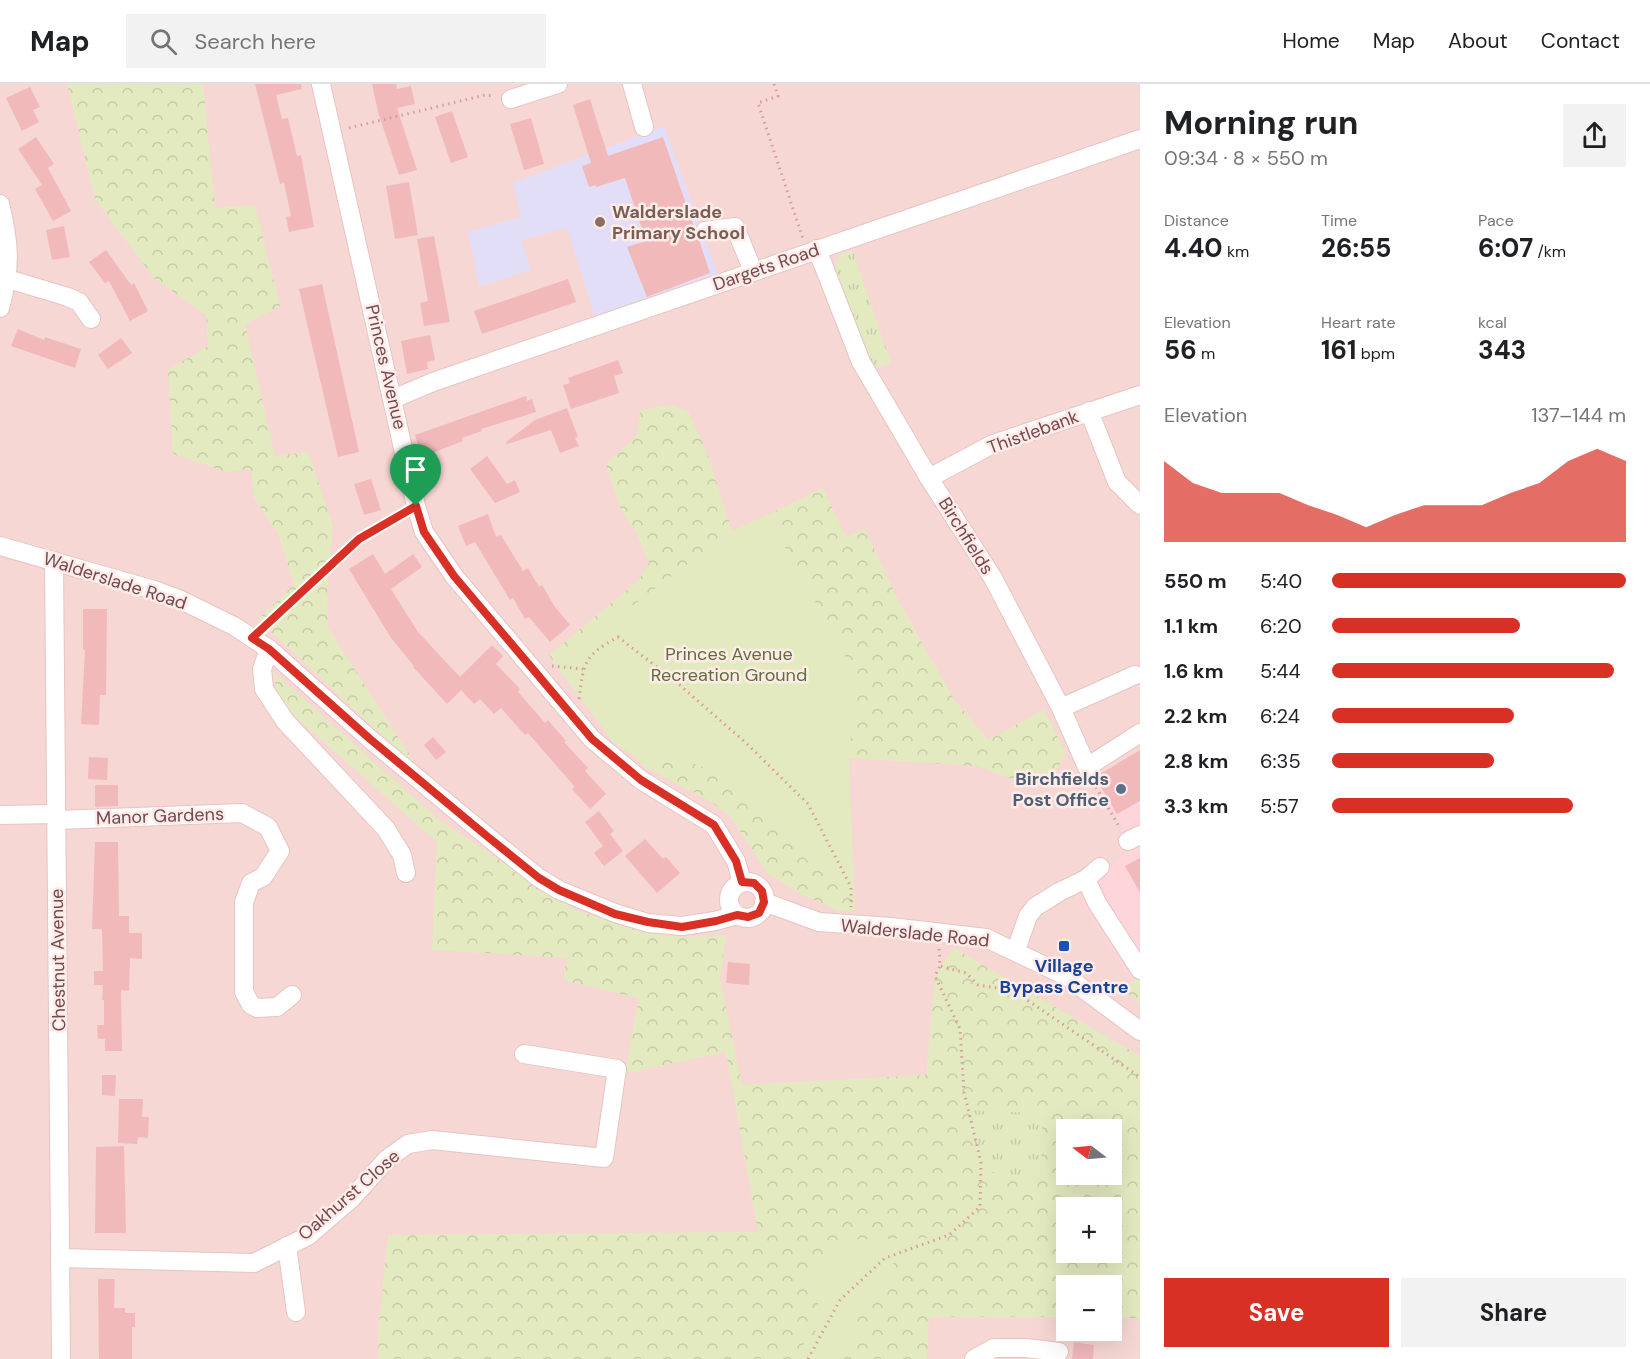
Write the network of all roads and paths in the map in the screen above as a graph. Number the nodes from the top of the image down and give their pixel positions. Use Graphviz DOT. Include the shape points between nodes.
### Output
graph roads {
  1 [pos="321,84"];
  2 [pos="558,84"];
  3 [pos="632,84"];
  4 [pos="774,84"];
  5 [pos="511,99"];
  6 [pos="644,127"];
  7 [pos="332,131"];
  8 [pos="1140,139"];
  9 [pos="0,204"];
  10 [pos="705,231"];
  11 [pos="812,250"];
  12 [pos="753,271"];
  13 [pos="8,279"];
  14 [pos="0,308"];
  15 [pos="91,319"];
  16 [pos="1140,395"];
  17 [pos="393,399"];
  18 [pos="1089,411"];
  19 [pos="929,478"];
  20 [pos="1140,505"];
  21 [pos="416,506"];
  22 [pos="0,546"];
  23 [pos="54,561"];
  24 [pos="252,638"];
  25 [pos="269,649"];
  26 [pos="1135,675"];
  27 [pos="579,704"];
  28 [pos="1061,708"];
  29 [pos="1140,733"];
  30 [pos="1087,767"];
  31 [pos="0,815"];
  32 [pos="57,817"];
  33 [pos="1134,838"];
  34 [pos="406,873"];
  35 [pos="742,882"];
  36 [pos="851,887"];
  37 [pos="764,902"];
  38 [pos="737,915"];
  39 [pos="1016,950"];
  40 [pos="941,954"];
  41 [pos="940,966"];
  42 [pos="1140,970"];
  43 [pos="292,995"];
  44 [pos="1140,1031"];
  45 [pos="524,1054"];
  46 [pos="1140,1077"];
  47 [pos="287,1246"];
  48 [pos="61,1258"];
  49 [pos="296,1312"];
  50 [pos="1059,1352"];
  51 [pos="62,1359"];
  52 [pos="808,1359"];
  53 [pos="974,1359"];
  1 -- 7 [label="street, Princes Avenue"];
  2 -- 5 [label="street"];
  3 -- 6 [label="street"];
  4 -- 11 [label="path" via="777,96 758,103"];
  5 -- 7 [label="path" via="485,95"];
  7 -- 17 [label="street, Princes Avenue"];
  8 -- 11 [label="street, Dargets Road"];
  9 -- 13 [label="street" via="9,251"];
  10 -- 12 [label="street" via="735,227"];
  11 -- 12 [label="street, Dargets Road"];
  11 -- 19 [label="street, Birchfields" via="861,362"];
  12 -- 17 [label="street, Dargets Road"];
  13 -- 14 [label="street"];
  13 -- 15 [label="street" via="79,302"];
  16 -- 18 [label="street, Thistlebank"];
  17 -- 21 [label="street, Princes Avenue"];
  18 -- 19 [label="street, Thistlebank" via="993,444"];
  18 -- 20 [label="street" via="1117,482"];
  19 -- 28 [label="street, Birchfields" via="993,578"];
  21 -- 24 [label="path" via="359,539"];
  21 -- 35 [label="street, Princes Avenue" via="424,532 454,576 592,739 641,780 714,825 736,861"];
  22 -- 23 [label="street, Walderslade Road"];
  23 -- 24 [label="street, Walderslade Road" via="181,600"];
  23 -- 32 [label="street, Chestnut Avenue"];
  24 -- 25 [label="street, Walderslade Road"];
  25 -- 34 [label="street" via="262,669 264,689 285,721 386,830 402,855"];
  25 -- 38 [label="street, Walderslade Road" via="370,739 539,878 559,890 615,914 682,927"];
  26 -- 28 [label="street"];
  27 -- 36 [label="path" via="583,669 594,650 618,637 693,696 808,804"];
  28 -- 30 [label="street, Birchfields"];
  29 -- 30 [label="street"];
  30 -- 33 [label="path" via="1092,781"];
  31 -- 32 [label="street, Manor Gardens"];
  32 -- 43 [label="street, Manor Gardens" via="242,813 268,827 280,851 263,877 251,883 244,902 243,992 257,1008 277,1007"];
  32 -- 48 [label="street, Chestnut Avenue"];
  35 -- 37 [label="street" via="759,886"];
  35 -- 38 [label="street" via="733,888 729,900"];
  37 -- 38 [label="street" via="754,916"];
  37 -- 39 [label="street, Walderslade Road" via="819,922 986,938"];
  39 -- 42 [label="street" via="1035,907 1093,873 1097,903"];
  39 -- 44 [label="street, Walderslade Road" via="1066,976"];
  40 -- 41 [label="path"];
  41 -- 46 [label="path" via="966,973 978,985 1014,991"];
  41 -- 52 [label="path" via="935,976 960,1029 964,1092 981,1162 980,1207 949,1235 885,1258 840,1300"];
  45 -- 47 [label="street, Oakhurst Close" via="617,1069 604,1158 432,1140 408,1144 387,1159 351,1199 308,1236"];
  47 -- 48 [label="street, Oakhurst Close" via="255,1263"];
  47 -- 49 [label="street"];
  48 -- 51 [label="street, Chestnut Avenue"];
  50 -- 53 [label="street" via="994,1348"];
}
